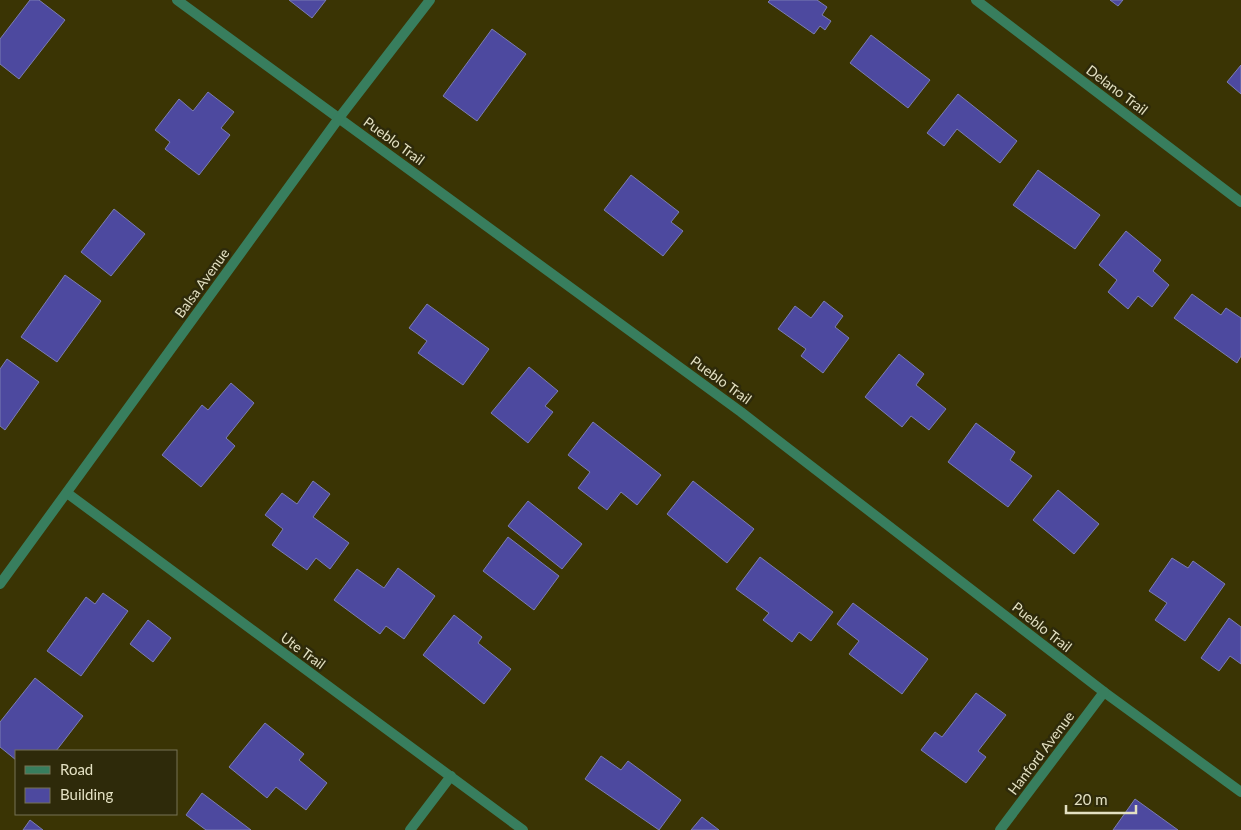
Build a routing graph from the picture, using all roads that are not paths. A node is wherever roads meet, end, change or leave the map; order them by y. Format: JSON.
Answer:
{"nodes":[{"id":1,"x":177,"y":0,"type":"edge"},
{"id":2,"x":430,"y":0,"type":"edge"},
{"id":3,"x":976,"y":0,"type":"edge"},
{"id":4,"x":339,"y":118,"type":"junction"},
{"id":5,"x":1241,"y":202,"type":"edge"},
{"id":6,"x":67,"y":493,"type":"junction"},
{"id":7,"x":0,"y":584,"type":"edge"},
{"id":8,"x":1104,"y":692,"type":"junction"},
{"id":9,"x":451,"y":776,"type":"junction"},
{"id":10,"x":1241,"y":792,"type":"edge"},
{"id":11,"x":410,"y":830,"type":"edge"},
{"id":12,"x":524,"y":830,"type":"edge"},
{"id":13,"x":1000,"y":830,"type":"edge"}],
"edges":[{"from":1,"to":4,"type":"street","name":"Pueblo Trail"},
{"from":2,"to":4,"type":"street","name":"Balsa Avenue"},
{"from":3,"to":5,"type":"street","name":"Delano Trail"},
{"from":4,"to":6,"type":"street","name":"Balsa Avenue"},
{"from":4,"to":8,"type":"street","name":"Pueblo Trail"},
{"from":6,"to":7,"type":"street","name":"Balsa Avenue"},
{"from":6,"to":9,"type":"street","name":"Ute Trail"},
{"from":8,"to":10,"type":"street","name":"Pueblo Trail"},
{"from":8,"to":13,"type":"street","name":"Hanford Avenue"},
{"from":9,"to":11,"type":"street"},
{"from":9,"to":12,"type":"street","name":"Ute Trail"}]}
